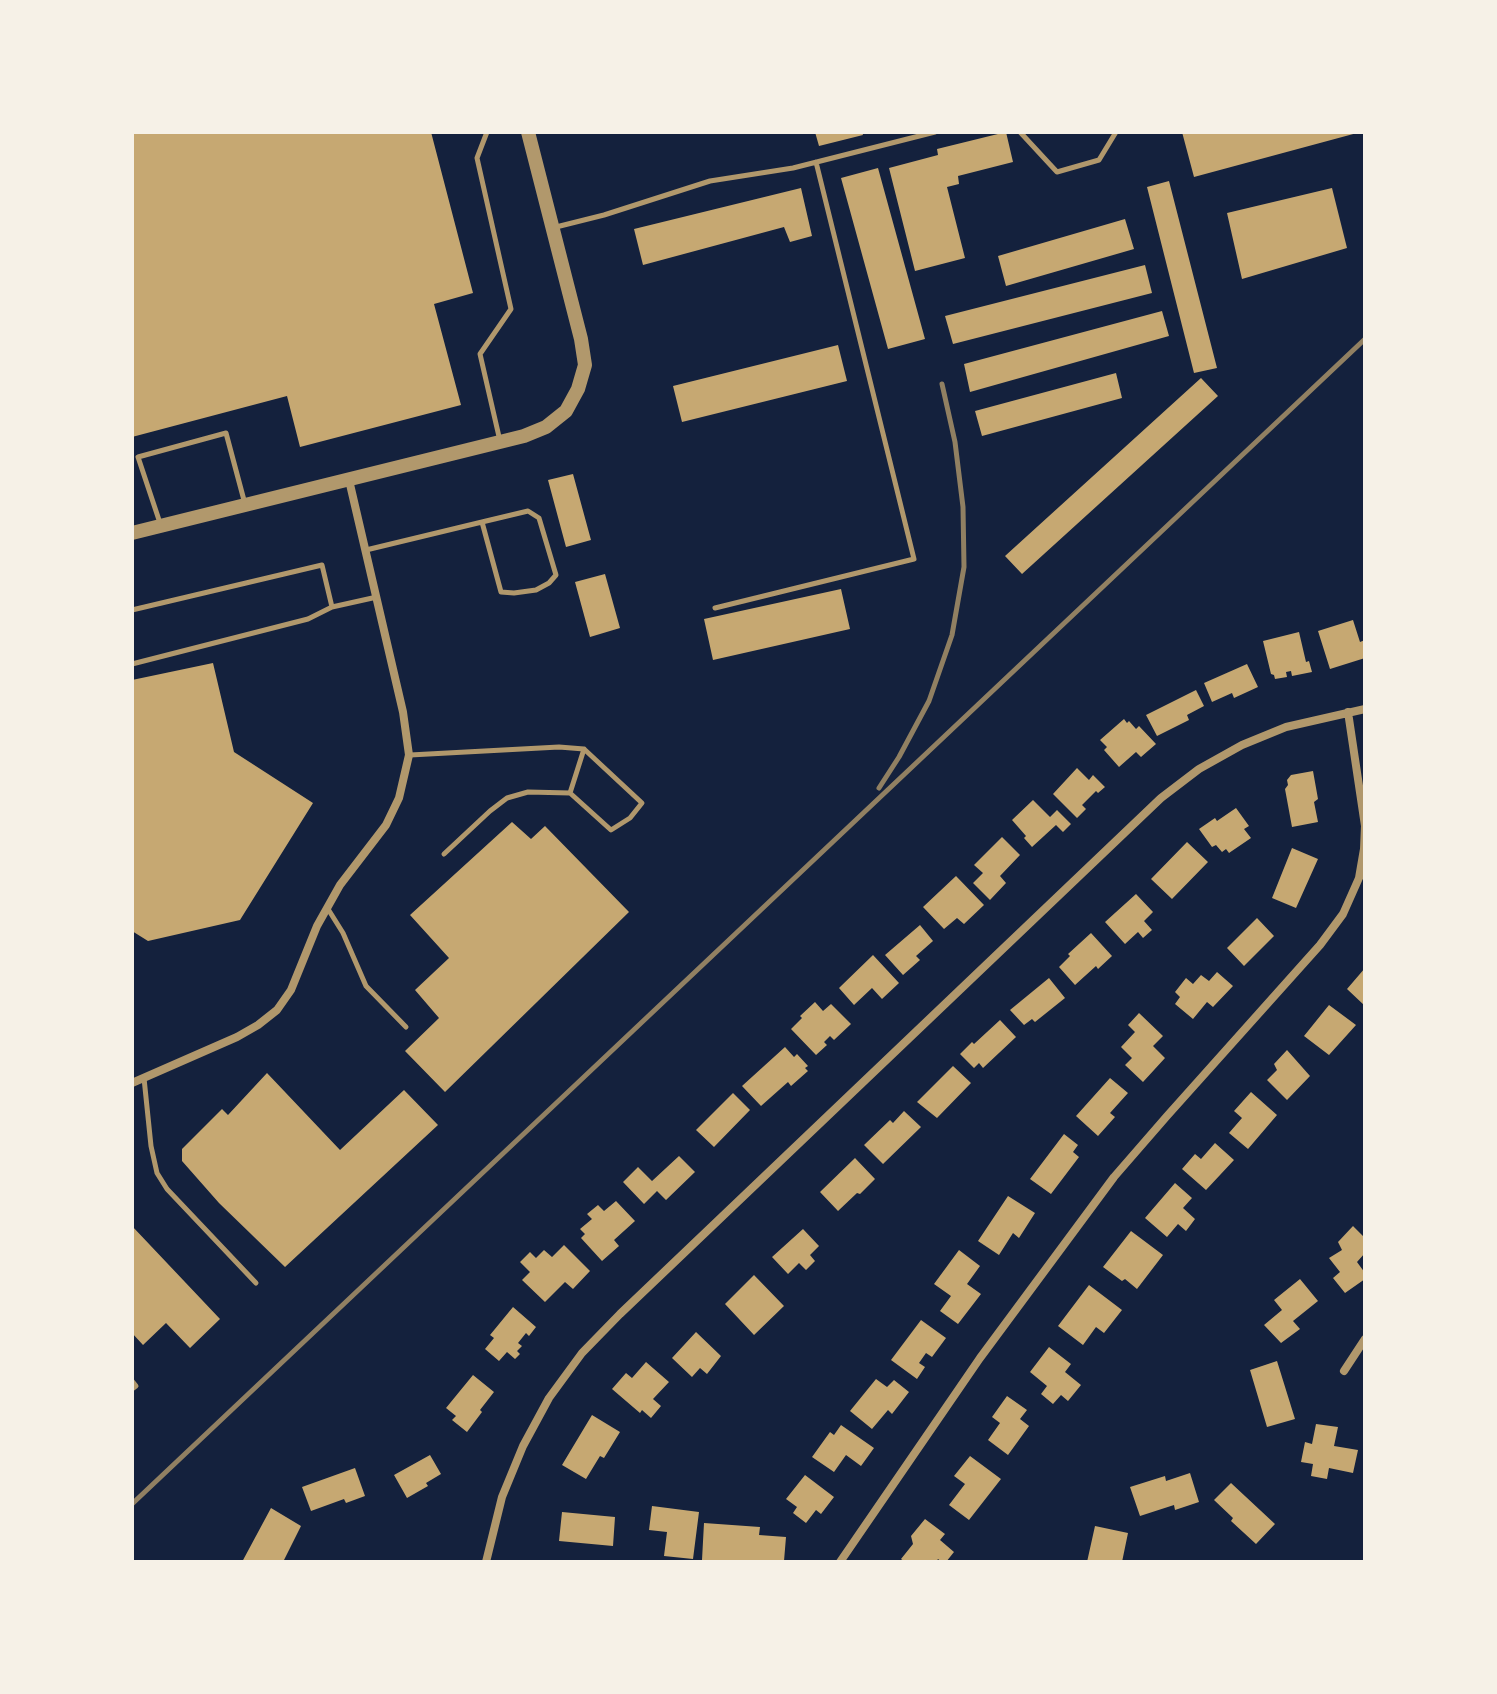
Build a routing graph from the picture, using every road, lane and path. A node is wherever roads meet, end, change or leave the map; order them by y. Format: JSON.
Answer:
{"nodes":[{"id":1,"x":487,"y":132,"type":"edge"},
{"id":2,"x":528,"y":132,"type":"edge"},
{"id":3,"x":935,"y":132,"type":"edge"},
{"id":4,"x":1020,"y":132,"type":"edge"},
{"id":5,"x":1116,"y":132,"type":"edge"},
{"id":6,"x":816,"y":162,"type":"junction"},
{"id":7,"x":552,"y":228,"type":"junction"},
{"id":8,"x":500,"y":442,"type":"junction"},
{"id":9,"x":349,"y":480,"type":"junction"},
{"id":10,"x":245,"y":505,"type":"junction"},
{"id":11,"x":482,"y":522,"type":"junction"},
{"id":12,"x":161,"y":526,"type":"junction"},
{"id":13,"x":132,"y":533,"type":"edge"},
{"id":14,"x":366,"y":550,"type":"junction"},
{"id":15,"x":377,"y":597,"type":"junction"},
{"id":16,"x":332,"y":607,"type":"junction"},
{"id":17,"x":715,"y":608,"type":"dead end"},
{"id":18,"x":132,"y":610,"type":"edge"},
{"id":19,"x":132,"y":664,"type":"edge"},
{"id":20,"x":1365,"y":709,"type":"edge"},
{"id":21,"x":1348,"y":712,"type":"junction"},
{"id":22,"x":584,"y":749,"type":"junction"},
{"id":23,"x":409,"y":755,"type":"junction"},
{"id":24,"x":570,"y":793,"type":"junction"},
{"id":25,"x":444,"y":854,"type":"dead end"},
{"id":26,"x":327,"y":908,"type":"junction"},
{"id":27,"x":406,"y":1027,"type":"dead end"},
{"id":28,"x":144,"y":1077,"type":"junction"},
{"id":29,"x":132,"y":1083,"type":"edge"},
{"id":30,"x":256,"y":1283,"type":"dead end"},
{"id":31,"x":1365,"y":1339,"type":"edge"},
{"id":32,"x":1344,"y":1371,"type":"dead end"},
{"id":33,"x":132,"y":1381,"type":"edge"},
{"id":34,"x":132,"y":1389,"type":"edge"},
{"id":35,"x":486,"y":1562,"type":"edge"},
{"id":36,"x":840,"y":1562,"type":"edge"}],
"edges":[{"from":1,"to":8,"type":"lane"},
{"from":2,"to":7,"type":"street"},
{"from":3,"to":6,"type":"lane"},
{"from":4,"to":5,"type":"lane"},
{"from":6,"to":7,"type":"lane"},
{"from":6,"to":17,"type":"lane"},
{"from":7,"to":8,"type":"street"},
{"from":8,"to":9,"type":"street"},
{"from":9,"to":10,"type":"street"},
{"from":9,"to":14,"type":"street"},
{"from":10,"to":12,"type":"street"},
{"from":10,"to":12,"type":"lane"},
{"from":11,"to":11,"type":"lane"},
{"from":11,"to":14,"type":"lane"},
{"from":12,"to":13,"type":"street"},
{"from":14,"to":15,"type":"street"},
{"from":15,"to":16,"type":"lane"},
{"from":15,"to":23,"type":"street"},
{"from":16,"to":18,"type":"lane"},
{"from":16,"to":19,"type":"lane"},
{"from":20,"to":21,"type":"street"},
{"from":21,"to":35,"type":"street"},
{"from":21,"to":36,"type":"street"},
{"from":22,"to":23,"type":"lane"},
{"from":22,"to":24,"type":"lane"},
{"from":22,"to":24,"type":"lane"},
{"from":23,"to":26,"type":"street"},
{"from":24,"to":25,"type":"lane"},
{"from":26,"to":27,"type":"lane"},
{"from":26,"to":28,"type":"street"},
{"from":28,"to":29,"type":"street"},
{"from":28,"to":30,"type":"lane"},
{"from":31,"to":32,"type":"street"},
{"from":33,"to":34,"type":"lane"}]}
